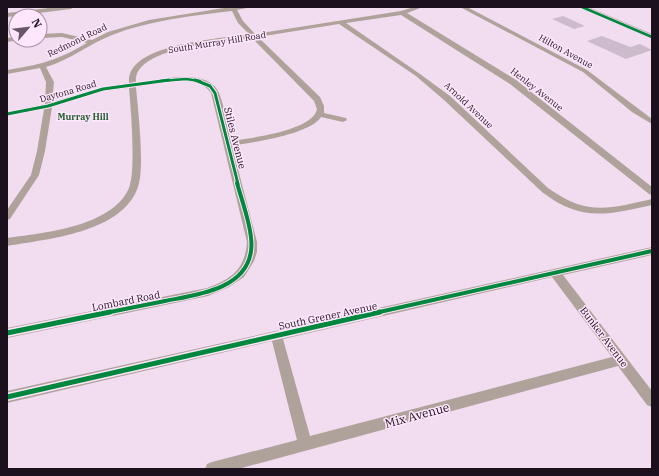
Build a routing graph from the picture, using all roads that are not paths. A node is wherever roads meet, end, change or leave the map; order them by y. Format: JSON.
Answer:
{"nodes":[{"id":1,"x":71,"y":7,"type":"edge"},
{"id":2,"x":249,"y":7,"type":"edge"},
{"id":3,"x":420,"y":7,"type":"edge"},
{"id":4,"x":463,"y":7,"type":"edge"},
{"id":5,"x":582,"y":7,"type":"edge"},
{"id":6,"x":593,"y":7,"type":"edge"},
{"id":7,"x":233,"y":8,"type":"edge"},
{"id":8,"x":402,"y":13,"type":"junction"},
{"id":9,"x":7,"y":15,"type":"edge"},
{"id":10,"x":342,"y":23,"type":"junction"},
{"id":11,"x":648,"y":33,"type":"edge"},
{"id":12,"x":48,"y":36,"type":"edge"},
{"id":13,"x":254,"y":36,"type":"junction"},
{"id":14,"x":92,"y":42,"type":"junction"},
{"id":15,"x":42,"y":66,"type":"junction"},
{"id":16,"x":7,"y":72,"type":"edge"},
{"id":17,"x":133,"y":84,"type":"junction"},
{"id":18,"x":48,"y":106,"type":"junction"},
{"id":19,"x":7,"y":114,"type":"edge"},
{"id":20,"x":320,"y":115,"type":"junction"},
{"id":21,"x":343,"y":120,"type":"dead end"},
{"id":22,"x":652,"y":122,"type":"edge"},
{"id":23,"x":229,"y":144,"type":"junction"},
{"id":24,"x":652,"y":192,"type":"edge"},
{"id":25,"x":652,"y":202,"type":"edge"},
{"id":26,"x":7,"y":217,"type":"edge"},
{"id":27,"x":7,"y":242,"type":"edge"},
{"id":28,"x":652,"y":251,"type":"edge"},
{"id":29,"x":243,"y":271,"type":"joint"},
{"id":30,"x":555,"y":273,"type":"junction"},
{"id":31,"x":7,"y":333,"type":"edge"},
{"id":32,"x":276,"y":335,"type":"junction"},
{"id":33,"x":621,"y":360,"type":"junction"},
{"id":34,"x":7,"y":397,"type":"edge"},
{"id":35,"x":652,"y":402,"type":"edge"},
{"id":36,"x":305,"y":444,"type":"junction"},
{"id":37,"x":212,"y":469,"type":"edge"}],
"edges":[{"from":1,"to":9,"type":"street"},
{"from":2,"to":7,"type":"street","name":"Redmond Road"},
{"from":3,"to":8,"type":"street","name":"South Murray Hill Road"},
{"from":4,"to":22,"type":"street","name":"Hilton Avenue"},
{"from":5,"to":11,"type":"main road"},
{"from":6,"to":11,"type":"main road"},
{"from":7,"to":13,"type":"street"},
{"from":7,"to":14,"type":"street","name":"Redmond Road"},
{"from":8,"to":10,"type":"street","name":"South Murray Hill Road"},
{"from":8,"to":24,"type":"street","name":"Henley Avenue"},
{"from":10,"to":13,"type":"street","name":"South Murray Hill Road"},
{"from":10,"to":25,"type":"street","name":"Arnold Avenue"},
{"from":12,"to":14,"type":"street"},
{"from":13,"to":17,"type":"street","name":"South Murray Hill Road"},
{"from":13,"to":20,"type":"street"},
{"from":14,"to":15,"type":"street","name":"Redmond Road"},
{"from":15,"to":16,"type":"street","name":"Redmond Road"},
{"from":15,"to":18,"type":"street"},
{"from":17,"to":18,"type":"street","name":"Daytona Road"},
{"from":17,"to":23,"type":"street","name":"Stiles Avenue"},
{"from":17,"to":27,"type":"street","name":"South Murray Hill Road"},
{"from":18,"to":19,"type":"street","name":"Daytona Road"},
{"from":18,"to":26,"type":"street"},
{"from":20,"to":21,"type":"street"},
{"from":20,"to":23,"type":"street"},
{"from":23,"to":29,"type":"street","name":"Stiles Avenue"},
{"from":28,"to":30,"type":"street","name":"South Grener Avenue"},
{"from":29,"to":31,"type":"street","name":"Lombard Road"},
{"from":30,"to":32,"type":"street","name":"South Grener Avenue"},
{"from":30,"to":33,"type":"street","name":"Bunker Avenue"},
{"from":32,"to":34,"type":"street","name":"South Grener Avenue"},
{"from":32,"to":36,"type":"street"},
{"from":33,"to":35,"type":"street","name":"Bunker Avenue"},
{"from":33,"to":36,"type":"street","name":"Mix Avenue"},
{"from":36,"to":37,"type":"street","name":"Mix Avenue"}]}
